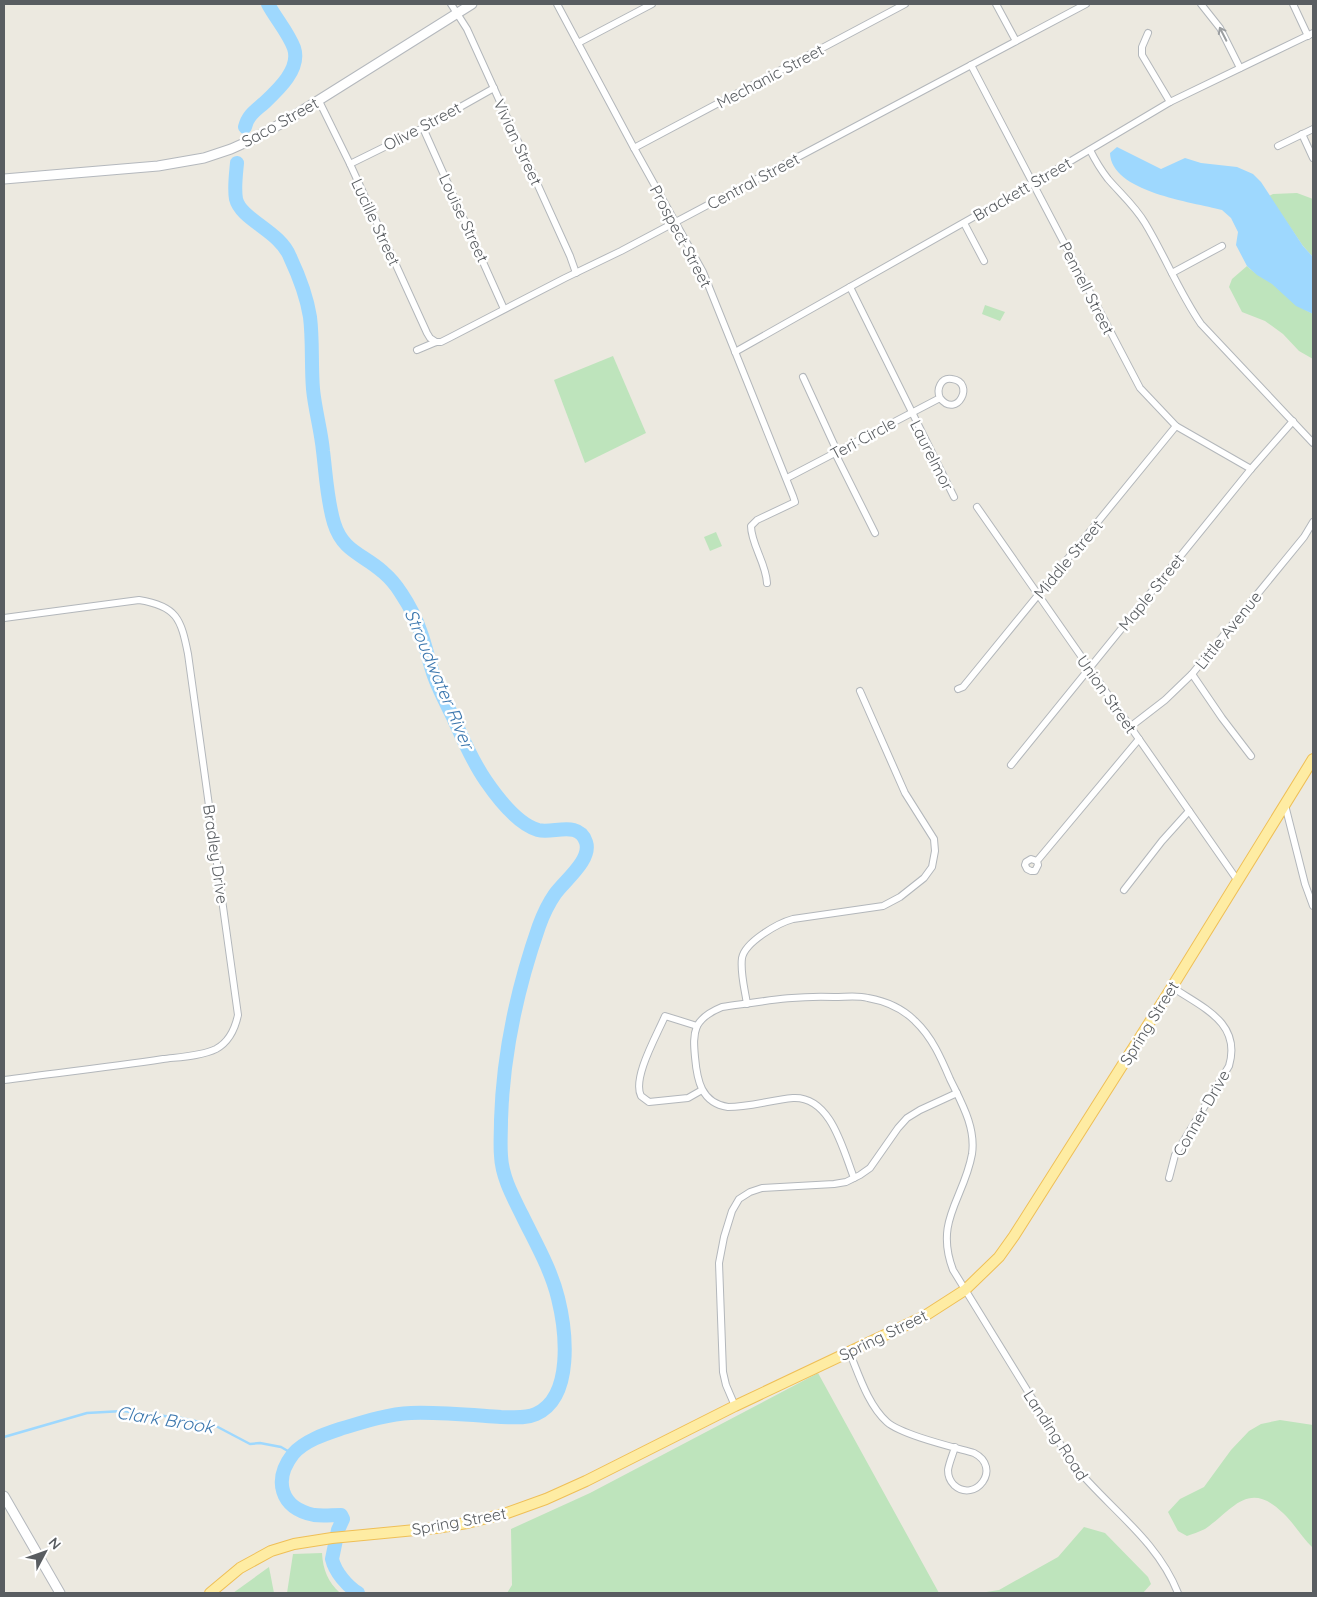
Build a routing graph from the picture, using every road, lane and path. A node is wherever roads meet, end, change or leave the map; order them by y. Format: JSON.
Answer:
{"nodes":[{"id":1,"x":452,"y":4,"type":"edge"},
{"id":2,"x":472,"y":4,"type":"edge"},
{"id":3,"x":557,"y":4,"type":"edge"},
{"id":4,"x":652,"y":4,"type":"edge"},
{"id":5,"x":903,"y":4,"type":"edge"},
{"id":6,"x":996,"y":4,"type":"edge"},
{"id":7,"x":1086,"y":4,"type":"edge"},
{"id":8,"x":1201,"y":4,"type":"edge"},
{"id":9,"x":1293,"y":4,"type":"edge"},
{"id":10,"x":458,"y":13,"type":"junction"},
{"id":11,"x":1148,"y":33,"type":"dead end"},
{"id":12,"x":1311,"y":34,"type":"edge"},
{"id":13,"x":1016,"y":41,"type":"junction"},
{"id":14,"x":578,"y":43,"type":"junction"},
{"id":15,"x":971,"y":65,"type":"junction"},
{"id":16,"x":1240,"y":68,"type":"junction"},
{"id":17,"x":494,"y":88,"type":"junction"},
{"id":18,"x":319,"y":101,"type":"junction"},
{"id":19,"x":1170,"y":102,"type":"junction"},
{"id":20,"x":423,"y":128,"type":"junction"},
{"id":21,"x":1313,"y":129,"type":"edge"},
{"id":22,"x":1302,"y":134,"type":"junction"},
{"id":23,"x":1278,"y":146,"type":"dead end"},
{"id":24,"x":634,"y":148,"type":"junction"},
{"id":25,"x":1090,"y":150,"type":"junction"},
{"id":26,"x":1313,"y":158,"type":"edge"},
{"id":27,"x":350,"y":164,"type":"junction"},
{"id":28,"x":4,"y":178,"type":"edge"},
{"id":29,"x":1032,"y":184,"type":"junction"},
{"id":30,"x":675,"y":222,"type":"junction"},
{"id":31,"x":964,"y":223,"type":"junction"},
{"id":32,"x":1222,"y":246,"type":"dead end"},
{"id":33,"x":984,"y":261,"type":"dead end"},
{"id":34,"x":576,"y":272,"type":"junction"},
{"id":35,"x":1172,"y":273,"type":"junction"},
{"id":36,"x":850,"y":287,"type":"junction"},
{"id":37,"x":504,"y":309,"type":"junction"},
{"id":38,"x":436,"y":342,"type":"junction"},
{"id":39,"x":417,"y":350,"type":"dead end"},
{"id":40,"x":735,"y":352,"type":"junction"},
{"id":41,"x":803,"y":377,"type":"dead end"},
{"id":42,"x":940,"y":398,"type":"junction"},
{"id":43,"x":911,"y":413,"type":"junction"},
{"id":44,"x":1293,"y":421,"type":"junction"},
{"id":45,"x":1176,"y":426,"type":"junction"},
{"id":46,"x":1313,"y":443,"type":"edge"},
{"id":47,"x":836,"y":452,"type":"junction"},
{"id":48,"x":1250,"y":469,"type":"junction"},
{"id":49,"x":787,"y":478,"type":"junction"},
{"id":50,"x":954,"y":497,"type":"dead end"},
{"id":51,"x":977,"y":507,"type":"dead end"},
{"id":52,"x":1313,"y":522,"type":"edge"},
{"id":53,"x":875,"y":533,"type":"dead end"},
{"id":54,"x":767,"y":583,"type":"dead end"},
{"id":55,"x":1038,"y":595,"type":"junction"},
{"id":56,"x":4,"y":618,"type":"edge"},
{"id":57,"x":1090,"y":668,"type":"junction"},
{"id":58,"x":1192,"y":674,"type":"junction"},
{"id":59,"x":958,"y":689,"type":"dead end"},
{"id":60,"x":860,"y":692,"type":"dead end"},
{"id":61,"x":1130,"y":727,"type":"junction"},
{"id":62,"x":1139,"y":739,"type":"junction"},
{"id":63,"x":1251,"y":756,"type":"dead end"},
{"id":64,"x":1313,"y":759,"type":"edge"},
{"id":65,"x":1011,"y":765,"type":"dead end"},
{"id":66,"x":1285,"y":805,"type":"junction"},
{"id":67,"x":1189,"y":811,"type":"junction"},
{"id":68,"x":1036,"y":861,"type":"dead end"},
{"id":69,"x":1313,"y":880,"type":"edge"},
{"id":70,"x":1238,"y":881,"type":"junction"},
{"id":71,"x":1305,"y":884,"type":"junction"},
{"id":72,"x":1124,"y":890,"type":"dead end"},
{"id":73,"x":1313,"y":906,"type":"edge"},
{"id":74,"x":1172,"y":987,"type":"junction"},
{"id":75,"x":747,"y":1004,"type":"junction"},
{"id":76,"x":697,"y":1026,"type":"junction"},
{"id":77,"x":4,"y":1080,"type":"edge"},
{"id":78,"x":702,"y":1090,"type":"junction"},
{"id":79,"x":957,"y":1093,"type":"junction"},
{"id":80,"x":854,"y":1178,"type":"junction"},
{"id":81,"x":1169,"y":1178,"type":"dead end"},
{"id":82,"x":965,"y":1290,"type":"junction"},
{"id":83,"x":849,"y":1351,"type":"junction"},
{"id":84,"x":735,"y":1406,"type":"junction"},
{"id":85,"x":955,"y":1447,"type":"junction"},
{"id":86,"x":4,"y":1496,"type":"edge"},
{"id":87,"x":60,"y":1593,"type":"edge"},
{"id":88,"x":210,"y":1593,"type":"edge"},
{"id":89,"x":1178,"y":1593,"type":"edge"}],
"edges":[{"from":1,"to":10,"type":"street","name":"Vivian Street"},
{"from":2,"to":10,"type":"main road","name":"Saco Street"},
{"from":3,"to":14,"type":"street","name":"Prospect Street"},
{"from":4,"to":14,"type":"street"},
{"from":5,"to":24,"type":"street","name":"Mechanic Street"},
{"from":6,"to":13,"type":"street"},
{"from":7,"to":13,"type":"street","name":"Central Street"},
{"from":16,"to":8,"type":"street","one_way":true},
{"from":9,"to":12,"type":"street"},
{"from":10,"to":17,"type":"street","name":"Vivian Street"},
{"from":10,"to":18,"type":"main road","name":"Saco Street"},
{"from":11,"to":19,"type":"street"},
{"from":12,"to":16,"type":"street","name":"Brackett Street"},
{"from":13,"to":15,"type":"street","name":"Central Street"},
{"from":14,"to":24,"type":"street","name":"Prospect Street"},
{"from":15,"to":29,"type":"street","name":"Pennell Street"},
{"from":15,"to":30,"type":"street","name":"Central Street"},
{"from":16,"to":19,"type":"street","name":"Brackett Street"},
{"from":17,"to":20,"type":"street","name":"Olive Street"},
{"from":17,"to":34,"type":"street","name":"Vivian Street"},
{"from":18,"to":27,"type":"street","name":"Lucille Street"},
{"from":18,"to":28,"type":"main road","name":"Saco Street"},
{"from":19,"to":25,"type":"street","name":"Brackett Street"},
{"from":20,"to":27,"type":"street","name":"Olive Street"},
{"from":20,"to":37,"type":"street","name":"Louise Street"},
{"from":21,"to":22,"type":"street"},
{"from":22,"to":23,"type":"street"},
{"from":22,"to":26,"type":"street"},
{"from":24,"to":30,"type":"street","name":"Prospect Street"},
{"from":25,"to":29,"type":"street","name":"Brackett Street"},
{"from":25,"to":35,"type":"street"},
{"from":27,"to":38,"type":"street","name":"Lucille Street"},
{"from":29,"to":31,"type":"street","name":"Brackett Street"},
{"from":29,"to":45,"type":"street","name":"Pennell Street"},
{"from":30,"to":34,"type":"street","name":"Central Street"},
{"from":30,"to":40,"type":"street","name":"Prospect Street"},
{"from":31,"to":33,"type":"street"},
{"from":31,"to":36,"type":"street","name":"Brackett Street"},
{"from":32,"to":35,"type":"street"},
{"from":34,"to":37,"type":"street","name":"Central Street"},
{"from":35,"to":44,"type":"street"},
{"from":36,"to":40,"type":"street","name":"Brackett Street"},
{"from":36,"to":43,"type":"street","name":"Laurelmor"},
{"from":37,"to":38,"type":"street","name":"Central Street"},
{"from":38,"to":39,"type":"street","name":"Central Street"},
{"from":40,"to":49,"type":"street","name":"Prospect Street"},
{"from":41,"to":47,"type":"street"},
{"from":42,"to":42,"type":"street","name":"Teri Circle"},
{"from":42,"to":43,"type":"street","name":"Teri Circle"},
{"from":43,"to":47,"type":"street","name":"Teri Circle"},
{"from":43,"to":50,"type":"street","name":"Laurelmor"},
{"from":44,"to":46,"type":"street"},
{"from":44,"to":48,"type":"street","name":"Maple Street"},
{"from":45,"to":48,"type":"street","name":"Pennell Street"},
{"from":45,"to":55,"type":"street","name":"Middle Street"},
{"from":47,"to":49,"type":"street","name":"Teri Circle"},
{"from":47,"to":53,"type":"street"},
{"from":48,"to":57,"type":"street","name":"Maple Street"},
{"from":49,"to":54,"type":"street","name":"Prospect Street"},
{"from":51,"to":55,"type":"street","name":"Union Street"},
{"from":52,"to":58,"type":"street","name":"Little Avenue"},
{"from":55,"to":57,"type":"street","name":"Union Street"},
{"from":55,"to":59,"type":"street","name":"Middle Street"},
{"from":56,"to":77,"type":"street","name":"Bradley Drive"},
{"from":57,"to":61,"type":"street","name":"Union Street"},
{"from":57,"to":65,"type":"street","name":"Maple Street"},
{"from":58,"to":61,"type":"street","name":"Little Avenue"},
{"from":58,"to":63,"type":"street"},
{"from":60,"to":75,"type":"street"},
{"from":61,"to":62,"type":"street","name":"Union Street"},
{"from":62,"to":67,"type":"street","name":"Union Street"},
{"from":62,"to":68,"type":"street"},
{"from":64,"to":66,"type":"main road","name":"Spring Street"},
{"from":66,"to":70,"type":"main road","name":"Spring Street"},
{"from":66,"to":71,"type":"street"},
{"from":67,"to":70,"type":"street","name":"Union Street"},
{"from":67,"to":72,"type":"street"},
{"from":69,"to":71,"type":"street"},
{"from":70,"to":74,"type":"main road","name":"Spring Street"},
{"from":71,"to":73,"type":"street"},
{"from":74,"to":81,"type":"street","name":"Conner Drive"},
{"from":74,"to":82,"type":"main road","name":"Spring Street"},
{"from":75,"to":76,"type":"street","name":"Landing Road"},
{"from":75,"to":79,"type":"street","name":"Landing Road"},
{"from":76,"to":78,"type":"street"},
{"from":76,"to":78,"type":"street"},
{"from":78,"to":80,"type":"street"},
{"from":79,"to":80,"type":"street"},
{"from":79,"to":82,"type":"street","name":"Landing Road"},
{"from":80,"to":84,"type":"street"},
{"from":82,"to":83,"type":"main road","name":"Spring Street"},
{"from":82,"to":89,"type":"street","name":"Landing Road"},
{"from":83,"to":84,"type":"main road","name":"Spring Street"},
{"from":83,"to":85,"type":"street"},
{"from":84,"to":88,"type":"main road","name":"Spring Street"},
{"from":85,"to":85,"type":"street"},
{"from":86,"to":87,"type":"main road"}]}
